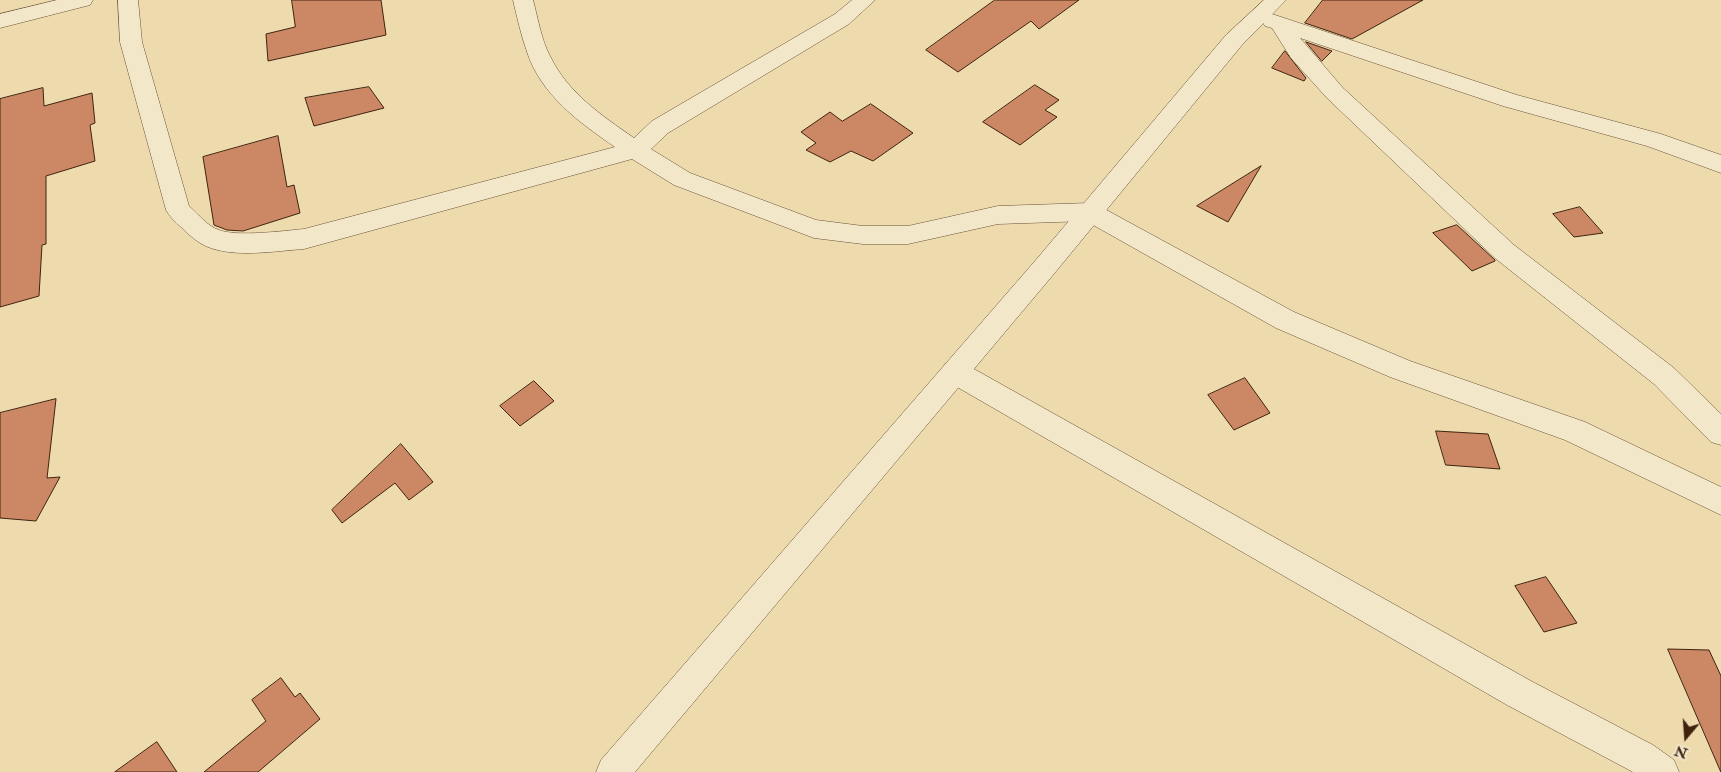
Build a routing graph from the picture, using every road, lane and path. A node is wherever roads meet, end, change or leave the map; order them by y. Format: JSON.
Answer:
{"nodes":[{"id":1,"x":83,"y":0,"type":"edge"},
{"id":2,"x":128,"y":0,"type":"edge"},
{"id":3,"x":523,"y":0,"type":"edge"},
{"id":4,"x":865,"y":0,"type":"edge"},
{"id":5,"x":1272,"y":13,"type":"edge"},
{"id":6,"x":0,"y":21,"type":"edge"},
{"id":7,"x":636,"y":150,"type":"junction"},
{"id":8,"x":1721,"y":164,"type":"edge"},
{"id":9,"x":1090,"y":212,"type":"junction"},
{"id":10,"x":955,"y":372,"type":"junction"},
{"id":11,"x":1721,"y":433,"type":"edge"},
{"id":12,"x":1721,"y":502,"type":"edge"},
{"id":13,"x":613,"y":772,"type":"edge"},
{"id":14,"x":1662,"y":772,"type":"edge"}],
"edges":[{"from":1,"to":6,"type":"street"},
{"from":2,"to":7,"type":"street"},
{"from":3,"to":7,"type":"street"},
{"from":4,"to":7,"type":"street"},
{"from":5,"to":8,"type":"street"},
{"from":5,"to":9,"type":"street"},
{"from":5,"to":11,"type":"street"},
{"from":7,"to":9,"type":"street"},
{"from":9,"to":10,"type":"street"},
{"from":9,"to":12,"type":"street"},
{"from":10,"to":13,"type":"street"},
{"from":10,"to":14,"type":"street"}]}
